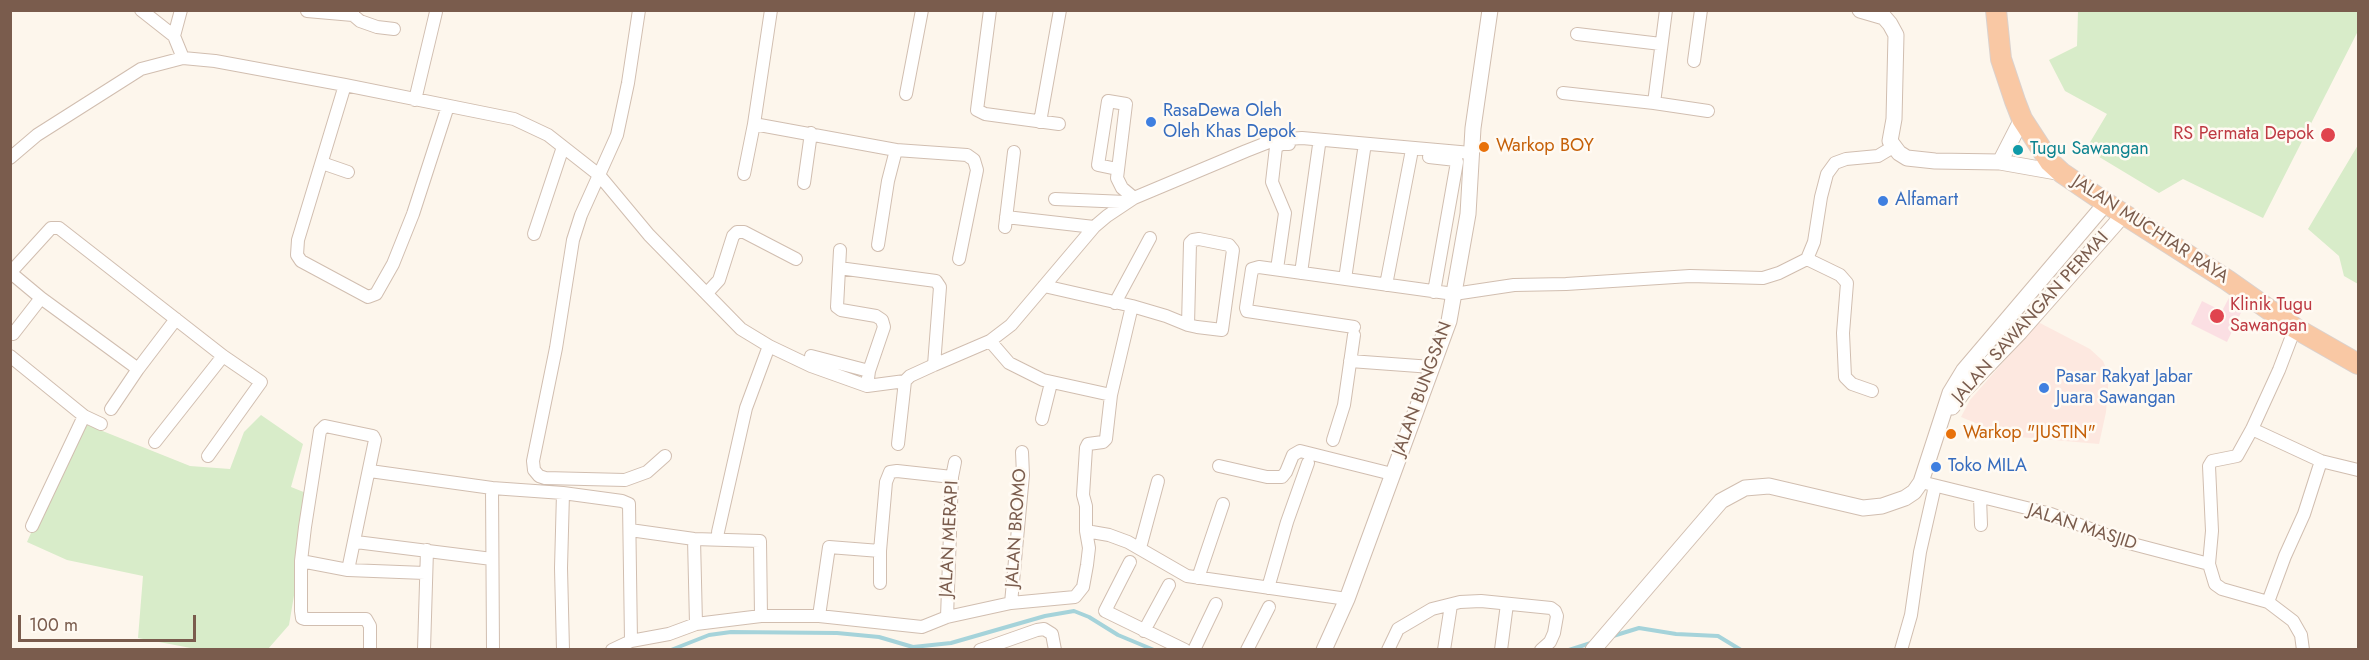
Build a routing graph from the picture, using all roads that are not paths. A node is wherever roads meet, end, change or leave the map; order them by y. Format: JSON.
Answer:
{"nodes":[{"id":1,"x":141,"y":10,"type":"edge"},
{"id":2,"x":181,"y":10,"type":"edge"},
{"id":3,"x":639,"y":10,"type":"edge"},
{"id":4,"x":771,"y":10,"type":"edge"},
{"id":5,"x":922,"y":10,"type":"edge"},
{"id":6,"x":990,"y":10,"type":"edge"},
{"id":7,"x":1060,"y":10,"type":"edge"},
{"id":8,"x":1490,"y":10,"type":"edge"},
{"id":9,"x":1666,"y":10,"type":"edge"},
{"id":10,"x":1701,"y":10,"type":"edge"},
{"id":11,"x":1860,"y":10,"type":"edge"},
{"id":12,"x":1996,"y":10,"type":"edge"},
{"id":13,"x":307,"y":11,"type":"edge"},
{"id":14,"x":436,"y":12,"type":"dead end"},
{"id":15,"x":353,"y":13,"type":"edge"},
{"id":16,"x":394,"y":30,"type":"dead end"},
{"id":17,"x":1577,"y":34,"type":"dead end"},
{"id":18,"x":174,"y":36,"type":"junction"},
{"id":19,"x":1661,"y":44,"type":"junction"},
{"id":20,"x":183,"y":58,"type":"junction"},
{"id":21,"x":1694,"y":61,"type":"dead end"},
{"id":22,"x":345,"y":85,"type":"junction"},
{"id":23,"x":1563,"y":93,"type":"dead end"},
{"id":24,"x":906,"y":94,"type":"dead end"},
{"id":25,"x":415,"y":100,"type":"junction"},
{"id":26,"x":1654,"y":103,"type":"junction"},
{"id":27,"x":448,"y":106,"type":"junction"},
{"id":28,"x":1708,"y":111,"type":"dead end"},
{"id":29,"x":2022,"y":119,"type":"junction"},
{"id":30,"x":1040,"y":122,"type":"junction"},
{"id":31,"x":754,"y":124,"type":"junction"},
{"id":32,"x":1059,"y":124,"type":"dead end"},
{"id":33,"x":811,"y":133,"type":"junction"},
{"id":34,"x":1319,"y":145,"type":"junction"},
{"id":35,"x":563,"y":147,"type":"junction"},
{"id":36,"x":1893,"y":147,"type":"junction"},
{"id":37,"x":896,"y":150,"type":"junction"},
{"id":38,"x":1364,"y":150,"type":"junction"},
{"id":39,"x":1014,"y":152,"type":"dead end"},
{"id":40,"x":1471,"y":153,"type":"junction"},
{"id":41,"x":1411,"y":155,"type":"junction"},
{"id":42,"x":10,"y":158,"type":"edge"},
{"id":43,"x":2000,"y":162,"type":"junction"},
{"id":44,"x":322,"y":163,"type":"junction"},
{"id":45,"x":1117,"y":168,"type":"junction"},
{"id":46,"x":348,"y":172,"type":"dead end"},
{"id":47,"x":2062,"y":172,"type":"junction"},
{"id":48,"x":744,"y":174,"type":"dead end"},
{"id":49,"x":599,"y":175,"type":"junction"},
{"id":50,"x":804,"y":183,"type":"dead end"},
{"id":51,"x":1055,"y":199,"type":"dead end"},
{"id":52,"x":1130,"y":200,"type":"junction"},
{"id":53,"x":2106,"y":203,"type":"junction"},
{"id":54,"x":2125,"y":213,"type":"junction"},
{"id":55,"x":1094,"y":228,"type":"junction"},
{"id":56,"x":534,"y":234,"type":"dead end"},
{"id":57,"x":1150,"y":238,"type":"dead end"},
{"id":58,"x":878,"y":245,"type":"dead end"},
{"id":59,"x":840,"y":250,"type":"dead end"},
{"id":60,"x":796,"y":259,"type":"dead end"},
{"id":61,"x":959,"y":259,"type":"dead end"},
{"id":62,"x":1806,"y":259,"type":"junction"},
{"id":63,"x":839,"y":268,"type":"junction"},
{"id":64,"x":1277,"y":269,"type":"junction"},
{"id":65,"x":11,"y":273,"type":"edge"},
{"id":66,"x":1301,"y":273,"type":"junction"},
{"id":67,"x":1345,"y":279,"type":"junction"},
{"id":68,"x":2039,"y":282,"type":"junction"},
{"id":69,"x":1386,"y":285,"type":"junction"},
{"id":70,"x":1044,"y":286,"type":"junction"},
{"id":71,"x":1434,"y":292,"type":"junction"},
{"id":72,"x":707,"y":293,"type":"junction"},
{"id":73,"x":1454,"y":294,"type":"junction"},
{"id":74,"x":2053,"y":295,"type":"junction"},
{"id":75,"x":41,"y":298,"type":"junction"},
{"id":76,"x":1115,"y":303,"type":"junction"},
{"id":77,"x":1132,"y":306,"type":"junction"},
{"id":78,"x":176,"y":319,"type":"junction"},
{"id":79,"x":1188,"y":325,"type":"junction"},
{"id":80,"x":2295,"y":328,"type":"junction"},
{"id":81,"x":13,"y":334,"type":"dead end"},
{"id":82,"x":990,"y":341,"type":"junction"},
{"id":83,"x":769,"y":346,"type":"junction"},
{"id":84,"x":10,"y":356,"type":"edge"},
{"id":85,"x":223,"y":356,"type":"junction"},
{"id":86,"x":812,"y":356,"type":"dead end"},
{"id":87,"x":1350,"y":361,"type":"junction"},
{"id":88,"x":934,"y":364,"type":"junction"},
{"id":89,"x":2358,"y":364,"type":"edge"},
{"id":90,"x":1431,"y":367,"type":"junction"},
{"id":91,"x":138,"y":369,"type":"junction"},
{"id":92,"x":869,"y":371,"type":"junction"},
{"id":93,"x":905,"y":381,"type":"junction"},
{"id":94,"x":1051,"y":383,"type":"junction"},
{"id":95,"x":1961,"y":385,"type":"junction"},
{"id":96,"x":867,"y":386,"type":"junction"},
{"id":97,"x":1872,"y":391,"type":"dead end"},
{"id":98,"x":1112,"y":395,"type":"junction"},
{"id":99,"x":111,"y":409,"type":"dead end"},
{"id":100,"x":84,"y":416,"type":"junction"},
{"id":101,"x":1042,"y":419,"type":"dead end"},
{"id":102,"x":101,"y":424,"type":"dead end"},
{"id":103,"x":2252,"y":429,"type":"junction"},
{"id":104,"x":1333,"y":440,"type":"dead end"},
{"id":105,"x":155,"y":442,"type":"dead end"},
{"id":106,"x":898,"y":444,"type":"dead end"},
{"id":107,"x":1022,"y":452,"type":"dead end"},
{"id":108,"x":208,"y":456,"type":"dead end"},
{"id":109,"x":665,"y":456,"type":"dead end"},
{"id":110,"x":2321,"y":461,"type":"junction"},
{"id":111,"x":955,"y":462,"type":"dead end"},
{"id":112,"x":1308,"y":463,"type":"dead end"},
{"id":113,"x":1219,"y":466,"type":"dead end"},
{"id":114,"x":2358,"y":470,"type":"edge"},
{"id":115,"x":370,"y":471,"type":"junction"},
{"id":116,"x":1392,"y":474,"type":"junction"},
{"id":117,"x":952,"y":477,"type":"junction"},
{"id":118,"x":1158,"y":481,"type":"dead end"},
{"id":119,"x":1928,"y":484,"type":"junction"},
{"id":120,"x":492,"y":488,"type":"junction"},
{"id":121,"x":563,"y":493,"type":"junction"},
{"id":122,"x":1980,"y":497,"type":"junction"},
{"id":123,"x":1222,"y":504,"type":"dead end"},
{"id":124,"x":1981,"y":525,"type":"dead end"},
{"id":125,"x":32,"y":526,"type":"dead end"},
{"id":126,"x":630,"y":530,"type":"junction"},
{"id":127,"x":1086,"y":531,"type":"junction"},
{"id":128,"x":718,"y":532,"type":"dead end"},
{"id":129,"x":694,"y":539,"type":"junction"},
{"id":130,"x":356,"y":542,"type":"junction"},
{"id":131,"x":1140,"y":548,"type":"junction"},
{"id":132,"x":427,"y":550,"type":"junction"},
{"id":133,"x":880,"y":551,"type":"junction"},
{"id":134,"x":492,"y":559,"type":"junction"},
{"id":135,"x":301,"y":561,"type":"junction"},
{"id":136,"x":1130,"y":562,"type":"dead end"},
{"id":137,"x":2209,"y":564,"type":"junction"},
{"id":138,"x":348,"y":570,"type":"junction"},
{"id":139,"x":425,"y":573,"type":"junction"},
{"id":140,"x":1198,"y":578,"type":"junction"},
{"id":141,"x":880,"y":583,"type":"dead end"},
{"id":142,"x":1169,"y":585,"type":"dead end"},
{"id":143,"x":1268,"y":588,"type":"junction"},
{"id":144,"x":1347,"y":599,"type":"junction"},
{"id":145,"x":2268,"y":602,"type":"junction"},
{"id":146,"x":1011,"y":603,"type":"junction"},
{"id":147,"x":1216,"y":604,"type":"dead end"},
{"id":148,"x":1507,"y":604,"type":"junction"},
{"id":149,"x":1451,"y":605,"type":"junction"},
{"id":150,"x":1269,"y":607,"type":"dead end"},
{"id":151,"x":819,"y":615,"type":"junction"},
{"id":152,"x":761,"y":616,"type":"junction"},
{"id":153,"x":947,"y":617,"type":"junction"},
{"id":154,"x":696,"y":624,"type":"junction"},
{"id":155,"x":1144,"y":631,"type":"junction"},
{"id":156,"x":631,"y":641,"type":"junction"},
{"id":157,"x":1595,"y":647,"type":"edge"},
{"id":158,"x":988,"y":649,"type":"edge"},
{"id":159,"x":370,"y":650,"type":"edge"},
{"id":160,"x":424,"y":650,"type":"edge"},
{"id":161,"x":493,"y":650,"type":"edge"},
{"id":162,"x":563,"y":650,"type":"edge"},
{"id":163,"x":612,"y":650,"type":"edge"},
{"id":164,"x":1055,"y":650,"type":"edge"},
{"id":165,"x":1185,"y":650,"type":"edge"},
{"id":166,"x":1194,"y":650,"type":"edge"},
{"id":167,"x":1248,"y":650,"type":"edge"},
{"id":168,"x":1324,"y":650,"type":"edge"},
{"id":169,"x":1388,"y":650,"type":"edge"},
{"id":170,"x":1444,"y":650,"type":"edge"},
{"id":171,"x":1501,"y":650,"type":"edge"},
{"id":172,"x":1541,"y":650,"type":"edge"},
{"id":173,"x":1901,"y":650,"type":"edge"},
{"id":174,"x":2303,"y":650,"type":"edge"}],
"edges":[{"from":1,"to":18,"type":"street"},
{"from":2,"to":18,"type":"street"},
{"from":3,"to":49,"type":"street"},
{"from":4,"to":31,"type":"street"},
{"from":5,"to":24,"type":"street"},
{"from":6,"to":30,"type":"street"},
{"from":7,"to":30,"type":"street"},
{"from":8,"to":40,"type":"street","name":"JALAN BUNGSAN"},
{"from":9,"to":19,"type":"street"},
{"from":10,"to":21,"type":"street"},
{"from":11,"to":36,"type":"street"},
{"from":12,"to":29,"type":"highway","name":"JALAN MUCHTAR RAYA"},
{"from":13,"to":15,"type":"street"},
{"from":14,"to":25,"type":"street"},
{"from":15,"to":16,"type":"street"},
{"from":17,"to":19,"type":"street"},
{"from":18,"to":20,"type":"street"},
{"from":19,"to":26,"type":"street"},
{"from":20,"to":22,"type":"street"},
{"from":20,"to":42,"type":"street"},
{"from":22,"to":25,"type":"street"},
{"from":22,"to":44,"type":"street"},
{"from":23,"to":26,"type":"street"},
{"from":25,"to":27,"type":"street"},
{"from":26,"to":28,"type":"street"},
{"from":27,"to":35,"type":"street"},
{"from":27,"to":44,"type":"street"},
{"from":29,"to":43,"type":"street"},
{"from":29,"to":47,"type":"highway","name":"JALAN MUCHTAR RAYA"},
{"from":30,"to":32,"type":"street"},
{"from":31,"to":33,"type":"street"},
{"from":31,"to":48,"type":"street"},
{"from":33,"to":37,"type":"street"},
{"from":33,"to":50,"type":"street"},
{"from":34,"to":38,"type":"street"},
{"from":34,"to":64,"type":"street"},
{"from":34,"to":66,"type":"street"},
{"from":35,"to":49,"type":"street"},
{"from":35,"to":56,"type":"street"},
{"from":36,"to":43,"type":"street"},
{"from":36,"to":62,"type":"street"},
{"from":37,"to":58,"type":"street"},
{"from":37,"to":61,"type":"street"},
{"from":38,"to":41,"type":"street"},
{"from":38,"to":67,"type":"street"},
{"from":39,"to":55,"type":"street"},
{"from":40,"to":52,"type":"street"},
{"from":40,"to":73,"type":"street","name":"JALAN BUNGSAN"},
{"from":41,"to":69,"type":"street"},
{"from":41,"to":71,"type":"street"},
{"from":43,"to":47,"type":"street"},
{"from":44,"to":46,"type":"street"},
{"from":45,"to":45,"type":"street"},
{"from":45,"to":52,"type":"street"},
{"from":47,"to":53,"type":"highway","name":"JALAN MUCHTAR RAYA"},
{"from":49,"to":72,"type":"street"},
{"from":49,"to":109,"type":"street"},
{"from":51,"to":52,"type":"street"},
{"from":52,"to":55,"type":"street"},
{"from":53,"to":54,"type":"highway","name":"JALAN MUCHTAR RAYA"},
{"from":53,"to":68,"type":"street","name":"JALAN SAWANGAN PERMAI"},
{"from":54,"to":74,"type":"street","name":"JALAN SAWANGAN PERMAI"},
{"from":54,"to":80,"type":"highway","name":"JALAN MUCHTAR RAYA"},
{"from":55,"to":70,"type":"street"},
{"from":57,"to":76,"type":"street"},
{"from":59,"to":63,"type":"street"},
{"from":60,"to":72,"type":"street"},
{"from":62,"to":73,"type":"street"},
{"from":62,"to":97,"type":"street"},
{"from":63,"to":88,"type":"street"},
{"from":63,"to":92,"type":"street"},
{"from":64,"to":66,"type":"street"},
{"from":64,"to":87,"type":"street"},
{"from":65,"to":75,"type":"street"},
{"from":65,"to":78,"type":"street"},
{"from":66,"to":67,"type":"street"},
{"from":67,"to":69,"type":"street"},
{"from":68,"to":74,"type":"street"},
{"from":68,"to":95,"type":"street","name":"JALAN SAWANGAN PERMAI"},
{"from":69,"to":71,"type":"street"},
{"from":70,"to":76,"type":"street"},
{"from":70,"to":82,"type":"street"},
{"from":71,"to":73,"type":"street"},
{"from":72,"to":83,"type":"street"},
{"from":73,"to":90,"type":"street","name":"JALAN BUNGSAN"},
{"from":74,"to":95,"type":"street","name":"JALAN SAWANGAN PERMAI"},
{"from":75,"to":81,"type":"street"},
{"from":75,"to":91,"type":"street"},
{"from":76,"to":77,"type":"street"},
{"from":77,"to":79,"type":"street"},
{"from":77,"to":98,"type":"street"},
{"from":78,"to":85,"type":"street"},
{"from":78,"to":91,"type":"street"},
{"from":79,"to":79,"type":"street"},
{"from":80,"to":89,"type":"highway","name":"JALAN MUCHTAR RAYA"},
{"from":80,"to":103,"type":"street"},
{"from":82,"to":88,"type":"street"},
{"from":82,"to":94,"type":"street"},
{"from":83,"to":96,"type":"street"},
{"from":83,"to":128,"type":"street"},
{"from":84,"to":100,"type":"street"},
{"from":85,"to":105,"type":"street"},
{"from":85,"to":108,"type":"street"},
{"from":86,"to":92,"type":"street"},
{"from":87,"to":90,"type":"street"},
{"from":87,"to":104,"type":"street"},
{"from":88,"to":93,"type":"street"},
{"from":90,"to":116,"type":"street","name":"JALAN BUNGSAN"},
{"from":91,"to":99,"type":"street"},
{"from":92,"to":96,"type":"street"},
{"from":93,"to":96,"type":"street"},
{"from":93,"to":106,"type":"street"},
{"from":94,"to":98,"type":"street"},
{"from":94,"to":101,"type":"street"},
{"from":95,"to":119,"type":"street","name":"JALAN SAWANGAN PERMAI"},
{"from":98,"to":127,"type":"street"},
{"from":100,"to":102,"type":"street"},
{"from":100,"to":125,"type":"street"},
{"from":103,"to":110,"type":"street"},
{"from":103,"to":137,"type":"street"},
{"from":107,"to":146,"type":"street","name":"JALAN BROMO"},
{"from":110,"to":114,"type":"street"},
{"from":110,"to":145,"type":"street"},
{"from":111,"to":117,"type":"street","name":"JALAN MERAPI"},
{"from":112,"to":143,"type":"street"},
{"from":113,"to":116,"type":"street"},
{"from":115,"to":120,"type":"street"},
{"from":115,"to":130,"type":"street"},
{"from":115,"to":135,"type":"street"},
{"from":116,"to":144,"type":"street","name":"JALAN BUNGSAN"},
{"from":117,"to":133,"type":"street"},
{"from":117,"to":153,"type":"street","name":"JALAN MERAPI"},
{"from":118,"to":131,"type":"street"},
{"from":119,"to":122,"type":"street","name":"JALAN MASJID"},
{"from":119,"to":157,"type":"street"},
{"from":119,"to":173,"type":"street"},
{"from":120,"to":121,"type":"street"},
{"from":120,"to":134,"type":"street"},
{"from":121,"to":126,"type":"street"},
{"from":121,"to":162,"type":"street"},
{"from":122,"to":124,"type":"street"},
{"from":122,"to":137,"type":"street","name":"JALAN MASJID"},
{"from":123,"to":140,"type":"street"},
{"from":126,"to":129,"type":"street"},
{"from":126,"to":156,"type":"street"},
{"from":127,"to":131,"type":"street"},
{"from":127,"to":146,"type":"street"},
{"from":129,"to":152,"type":"street"},
{"from":129,"to":154,"type":"street"},
{"from":130,"to":132,"type":"street"},
{"from":130,"to":138,"type":"street"},
{"from":131,"to":140,"type":"street"},
{"from":132,"to":134,"type":"street"},
{"from":132,"to":139,"type":"street"},
{"from":133,"to":141,"type":"street"},
{"from":133,"to":151,"type":"street"},
{"from":134,"to":161,"type":"street"},
{"from":135,"to":138,"type":"street"},
{"from":135,"to":159,"type":"street"},
{"from":136,"to":155,"type":"street"},
{"from":137,"to":145,"type":"street"},
{"from":138,"to":139,"type":"street"},
{"from":139,"to":160,"type":"street"},
{"from":140,"to":143,"type":"street"},
{"from":142,"to":155,"type":"street"},
{"from":143,"to":144,"type":"street"},
{"from":144,"to":168,"type":"street","name":"JALAN BUNGSAN"},
{"from":145,"to":174,"type":"street"},
{"from":146,"to":153,"type":"street"},
{"from":147,"to":166,"type":"street"},
{"from":148,"to":149,"type":"street"},
{"from":148,"to":171,"type":"street"},
{"from":148,"to":172,"type":"street"},
{"from":149,"to":169,"type":"street"},
{"from":149,"to":170,"type":"street"},
{"from":150,"to":167,"type":"street"},
{"from":151,"to":152,"type":"street"},
{"from":151,"to":153,"type":"street"},
{"from":152,"to":154,"type":"street"},
{"from":154,"to":156,"type":"street"},
{"from":155,"to":165,"type":"street"},
{"from":156,"to":163,"type":"street"},
{"from":158,"to":164,"type":"street"}]}
